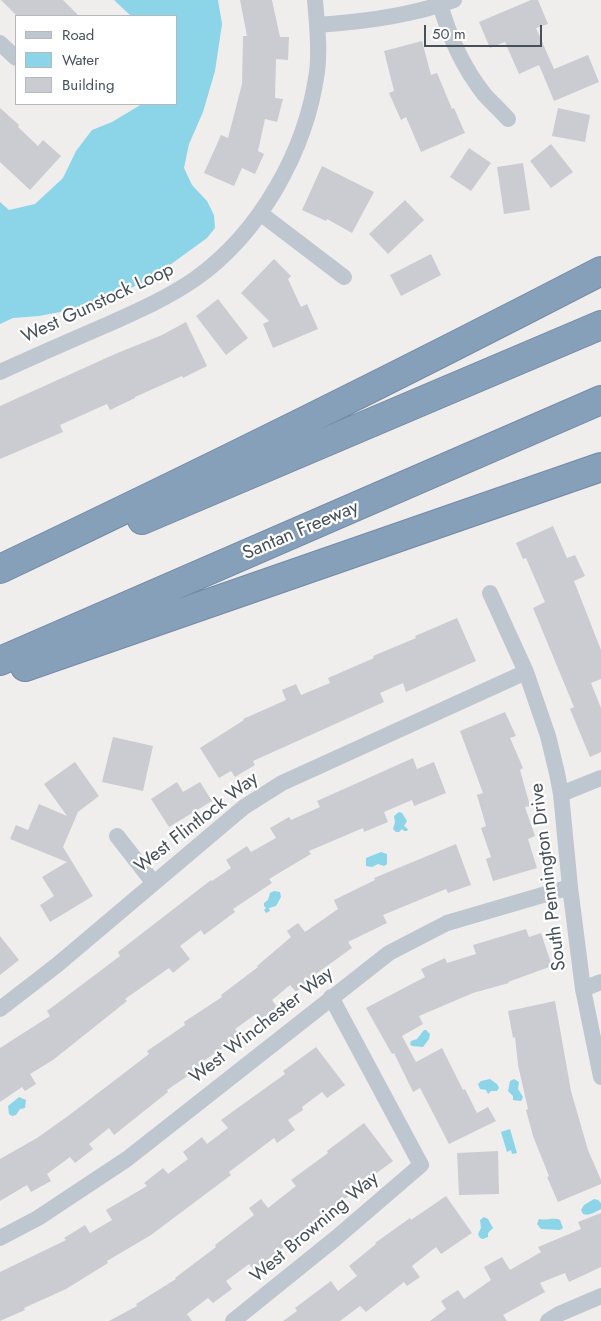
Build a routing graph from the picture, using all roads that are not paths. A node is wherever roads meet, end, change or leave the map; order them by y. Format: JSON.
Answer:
{"nodes":[{"id":1,"x":314,"y":0,"type":"edge"},
{"id":2,"x":445,"y":2,"type":"edge"},
{"id":3,"x":317,"y":26,"type":"junction"},
{"id":4,"x":0,"y":43,"type":"edge"},
{"id":5,"x":15,"y":57,"type":"edge"},
{"id":6,"x":508,"y":119,"type":"dead end"},
{"id":7,"x":260,"y":213,"type":"junction"},
{"id":8,"x":601,"y":271,"type":"edge"},
{"id":9,"x":344,"y":277,"type":"dead end"},
{"id":10,"x":601,"y":325,"type":"edge"},
{"id":11,"x":0,"y":372,"type":"edge"},
{"id":12,"x":601,"y":400,"type":"edge"},
{"id":13,"x":601,"y":467,"type":"edge"},
{"id":14,"x":0,"y":569,"type":"edge"},
{"id":15,"x":0,"y":578,"type":"edge"},
{"id":16,"x":490,"y":593,"type":"dead end"},
{"id":17,"x":0,"y":661,"type":"edge"},
{"id":18,"x":526,"y":672,"type":"junction"},
{"id":19,"x":0,"y":676,"type":"edge"},
{"id":20,"x":601,"y":778,"type":"edge"},
{"id":21,"x":561,"y":794,"type":"junction"},
{"id":22,"x":117,"y":836,"type":"dead end"},
{"id":23,"x":154,"y":882,"type":"junction"},
{"id":24,"x":570,"y":887,"type":"junction"},
{"id":25,"x":601,"y":982,"type":"edge"},
{"id":26,"x":583,"y":989,"type":"junction"},
{"id":27,"x":331,"y":997,"type":"junction"},
{"id":28,"x":0,"y":1009,"type":"edge"},
{"id":29,"x":601,"y":1077,"type":"edge"},
{"id":30,"x":0,"y":1238,"type":"edge"},
{"id":31,"x":601,"y":1296,"type":"edge"},
{"id":32,"x":233,"y":1321,"type":"edge"},
{"id":33,"x":548,"y":1321,"type":"edge"}],
"edges":[{"from":1,"to":3,"type":"street","name":"West Gunstock Loop"},
{"from":2,"to":3,"type":"street"},
{"from":2,"to":6,"type":"street"},
{"from":3,"to":7,"type":"street","name":"West Gunstock Loop"},
{"from":4,"to":5,"type":"street"},
{"from":7,"to":9,"type":"street"},
{"from":7,"to":11,"type":"street","name":"West Gunstock Loop"},
{"from":8,"to":14,"type":"highway"},
{"from":10,"to":15,"type":"highway"},
{"from":12,"to":17,"type":"highway","name":"Santan Freeway"},
{"from":13,"to":19,"type":"highway"},
{"from":16,"to":18,"type":"street","name":"South Pennington Drive"},
{"from":18,"to":21,"type":"street","name":"South Pennington Drive"},
{"from":18,"to":23,"type":"street","name":"West Flintlock Way"},
{"from":20,"to":21,"type":"street"},
{"from":21,"to":24,"type":"street","name":"South Pennington Drive"},
{"from":22,"to":23,"type":"street"},
{"from":23,"to":28,"type":"street","name":"West Flintlock Way"},
{"from":24,"to":26,"type":"street","name":"South Pennington Drive"},
{"from":24,"to":27,"type":"street","name":"West Winchester Way"},
{"from":25,"to":26,"type":"street"},
{"from":26,"to":29,"type":"street","name":"South Pennington Drive"},
{"from":27,"to":30,"type":"street","name":"West Winchester Way"},
{"from":27,"to":32,"type":"street","name":"West Browning Way"},
{"from":31,"to":33,"type":"street"}]}
